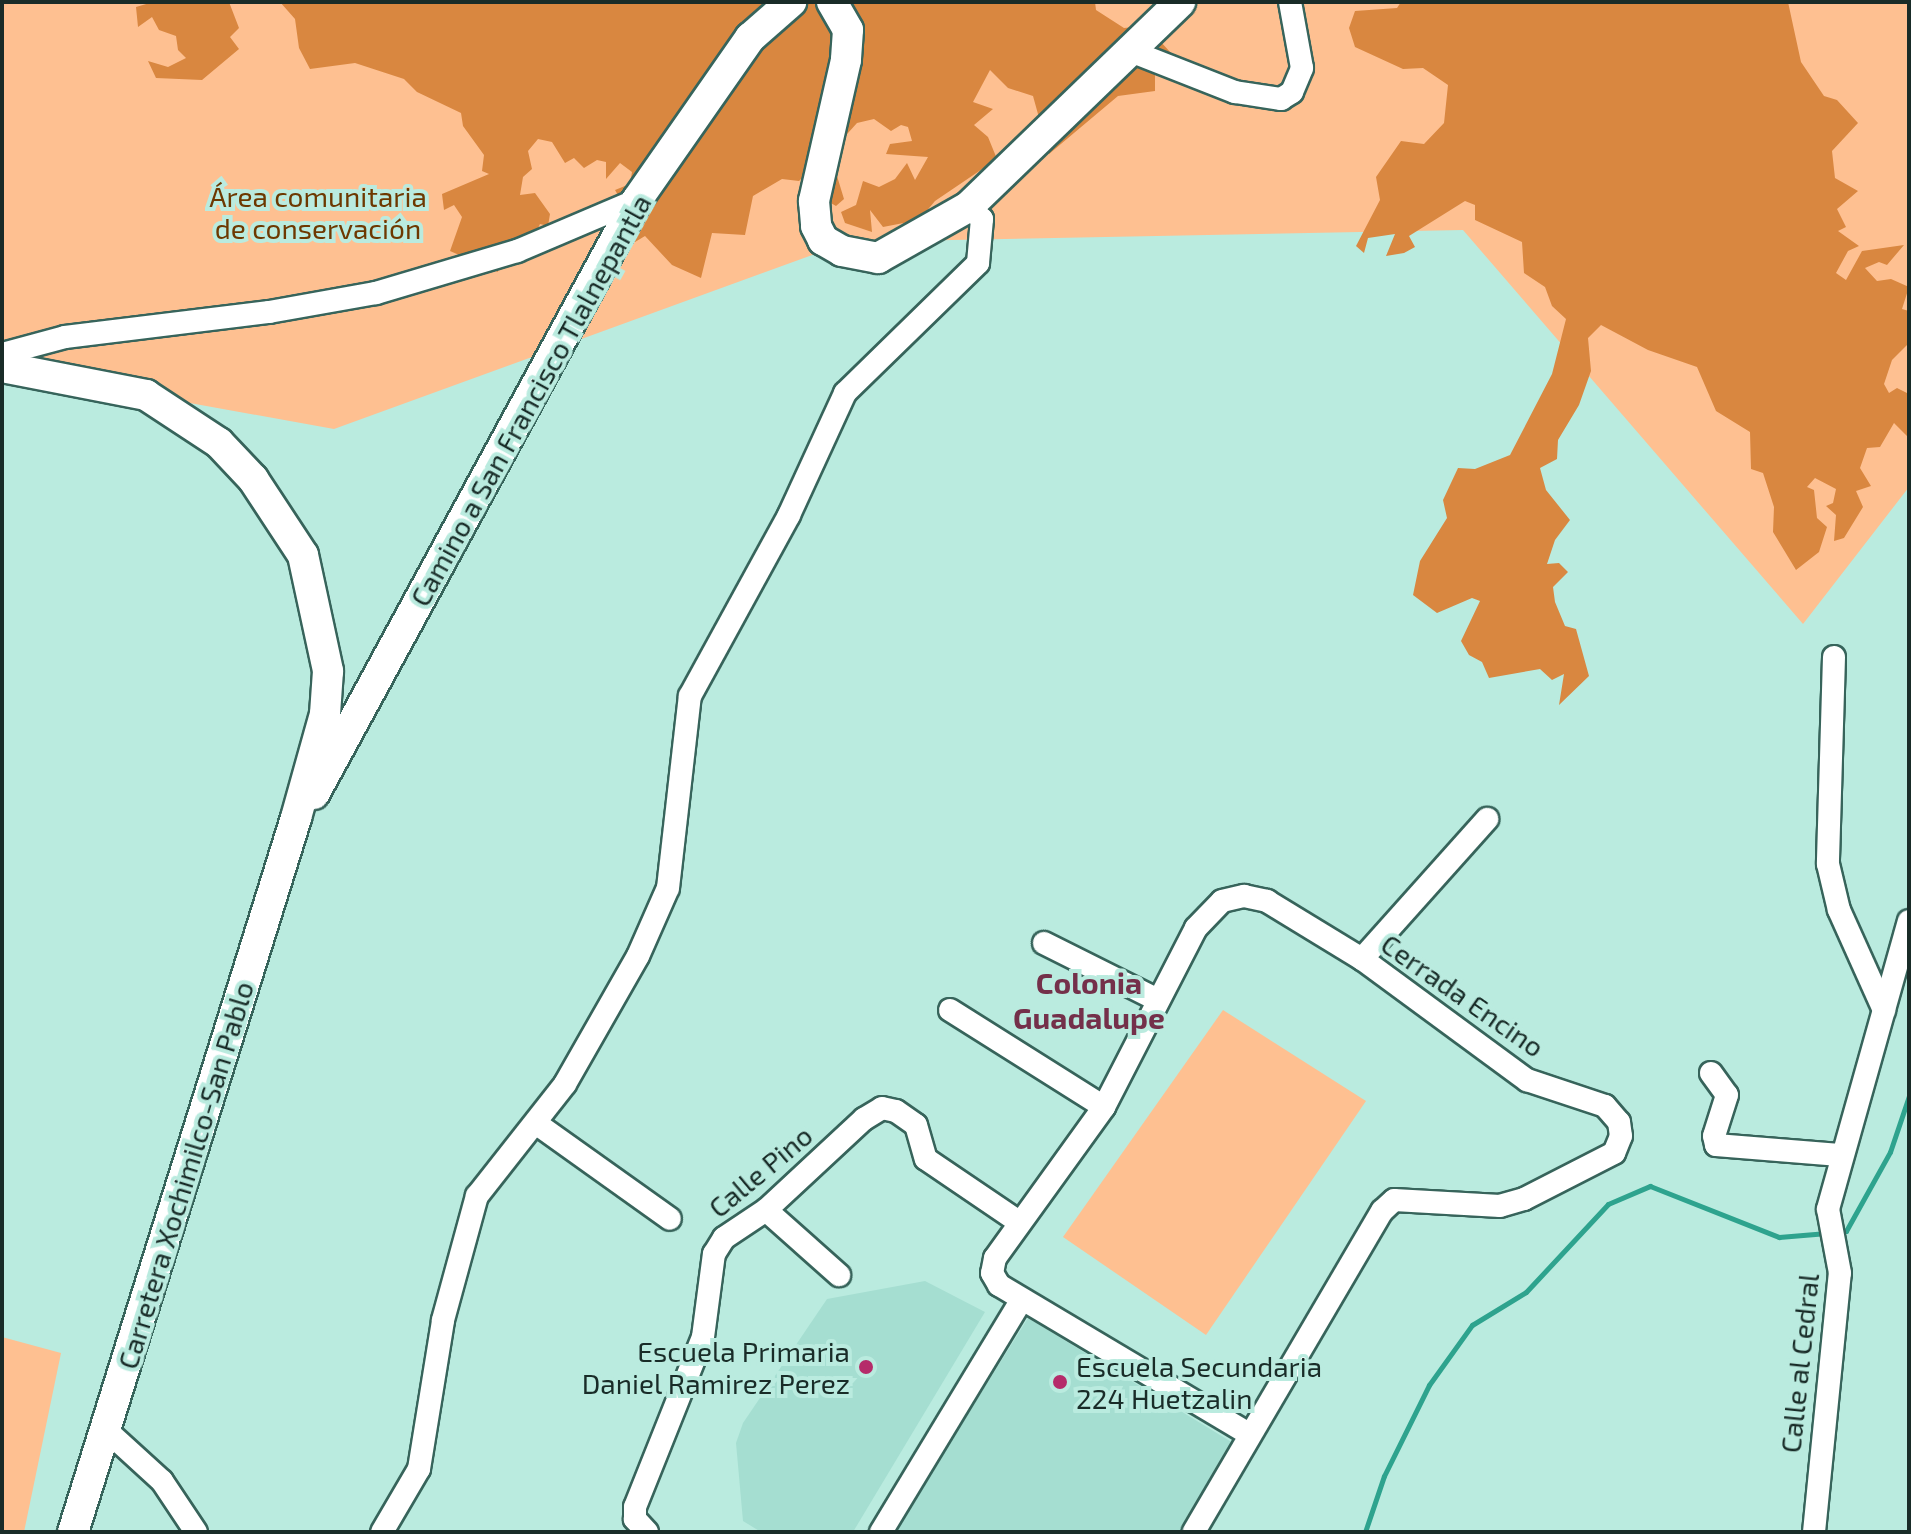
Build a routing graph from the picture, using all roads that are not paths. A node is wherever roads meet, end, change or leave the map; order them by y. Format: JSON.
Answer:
{"nodes":[{"id":1,"x":791,"y":2,"type":"edge"},
{"id":2,"x":832,"y":2,"type":"edge"},
{"id":3,"x":1180,"y":2,"type":"edge"},
{"id":4,"x":1290,"y":2,"type":"edge"},
{"id":5,"x":1133,"y":52,"type":"junction"},
{"id":6,"x":637,"y":200,"type":"junction"},
{"id":7,"x":968,"y":207,"type":"junction"},
{"id":8,"x":2,"y":354,"type":"edge"},
{"id":9,"x":2,"y":367,"type":"edge"},
{"id":10,"x":1834,"y":657,"type":"dead end"},
{"id":11,"x":296,"y":818,"type":"junction"},
{"id":12,"x":1487,"y":819,"type":"dead end"},
{"id":13,"x":1909,"y":921,"type":"edge"},
{"id":14,"x":1044,"y":943,"type":"dead end"},
{"id":15,"x":1362,"y":959,"type":"junction"},
{"id":16,"x":1156,"y":999,"type":"junction"},
{"id":17,"x":950,"y":1010,"type":"dead end"},
{"id":18,"x":1884,"y":1010,"type":"junction"},
{"id":19,"x":1711,"y":1073,"type":"dead end"},
{"id":20,"x":1104,"y":1107,"type":"junction"},
{"id":21,"x":537,"y":1124,"type":"junction"},
{"id":22,"x":1840,"y":1155,"type":"junction"},
{"id":23,"x":766,"y":1210,"type":"junction"},
{"id":24,"x":670,"y":1219,"type":"dead end"},
{"id":25,"x":1019,"y":1222,"type":"junction"},
{"id":26,"x":839,"y":1275,"type":"dead end"},
{"id":27,"x":1021,"y":1301,"type":"junction"},
{"id":28,"x":105,"y":1429,"type":"junction"},
{"id":29,"x":1249,"y":1434,"type":"junction"},
{"id":30,"x":641,"y":1526,"type":"edge"},
{"id":31,"x":73,"y":1532,"type":"edge"},
{"id":32,"x":196,"y":1532,"type":"edge"},
{"id":33,"x":382,"y":1532,"type":"edge"},
{"id":34,"x":881,"y":1532,"type":"edge"},
{"id":35,"x":1194,"y":1532,"type":"edge"},
{"id":36,"x":1814,"y":1532,"type":"edge"}],
"edges":[{"from":1,"to":6,"type":"street","name":"Camino a San Francisco Tlalnepantla"},
{"from":2,"to":7,"type":"street"},
{"from":3,"to":5,"type":"street"},
{"from":4,"to":5,"type":"street"},
{"from":5,"to":7,"type":"street"},
{"from":6,"to":8,"type":"street"},
{"from":6,"to":11,"type":"street","name":"Camino a San Francisco Tlalnepantla"},
{"from":7,"to":21,"type":"street"},
{"from":9,"to":11,"type":"street","name":"Carretera Xochimilco-San Pablo"},
{"from":10,"to":18,"type":"street"},
{"from":11,"to":28,"type":"street","name":"Carretera Xochimilco-San Pablo"},
{"from":12,"to":15,"type":"street"},
{"from":13,"to":18,"type":"street","name":"Calle al Cedral"},
{"from":14,"to":16,"type":"street"},
{"from":15,"to":16,"type":"street","name":"Cerrada Encino"},
{"from":15,"to":29,"type":"street","name":"Cerrada Encino"},
{"from":16,"to":20,"type":"street"},
{"from":17,"to":20,"type":"street"},
{"from":18,"to":22,"type":"street","name":"Calle al Cedral"},
{"from":19,"to":22,"type":"street"},
{"from":20,"to":25,"type":"street"},
{"from":21,"to":24,"type":"street"},
{"from":21,"to":33,"type":"street"},
{"from":22,"to":36,"type":"street","name":"Calle al Cedral"},
{"from":23,"to":25,"type":"street","name":"Calle Pino"},
{"from":23,"to":26,"type":"street"},
{"from":23,"to":30,"type":"street","name":"Calle Pino"},
{"from":25,"to":27,"type":"street"},
{"from":27,"to":29,"type":"street"},
{"from":27,"to":34,"type":"street"},
{"from":28,"to":31,"type":"street","name":"Carretera Xochimilco-San Pablo"},
{"from":28,"to":32,"type":"street"},
{"from":29,"to":35,"type":"street"}]}
